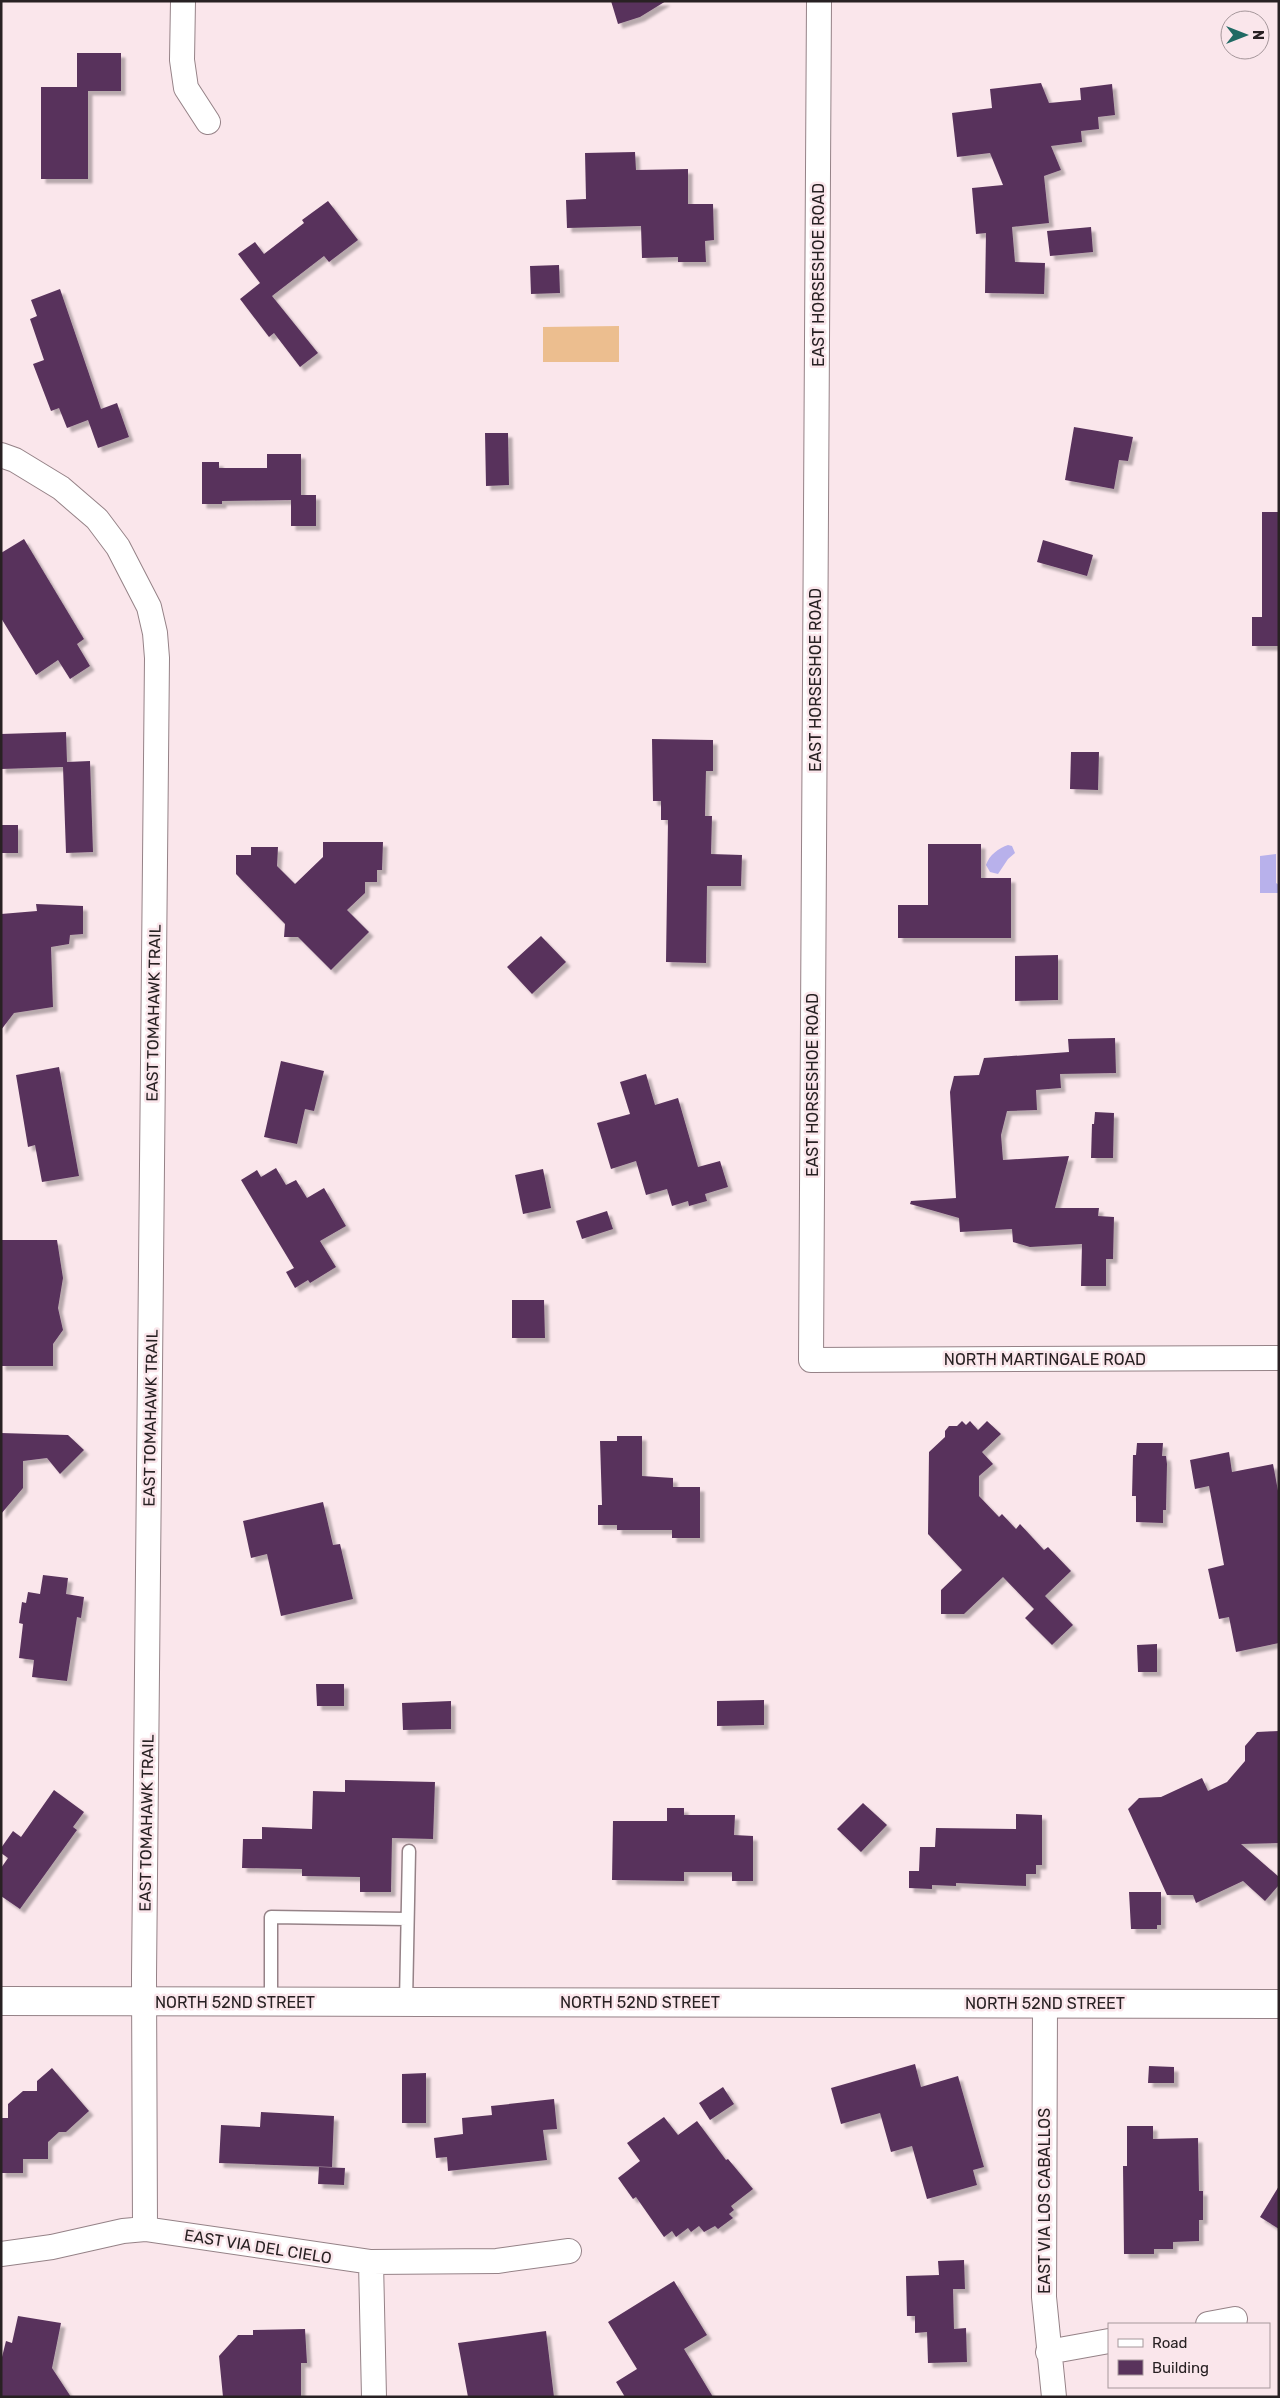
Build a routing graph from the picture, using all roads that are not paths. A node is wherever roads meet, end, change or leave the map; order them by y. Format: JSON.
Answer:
{"nodes":[{"id":1,"x":183,"y":1,"type":"edge"},
{"id":2,"x":819,"y":1,"type":"edge"},
{"id":3,"x":208,"y":122,"type":"dead end"},
{"id":4,"x":1,"y":456,"type":"edge"},
{"id":5,"x":1279,"y":1358,"type":"edge"},
{"id":6,"x":811,"y":1360,"type":"joint"},
{"id":7,"x":408,"y":1851,"type":"dead end"},
{"id":8,"x":407,"y":1919,"type":"junction"},
{"id":9,"x":1,"y":2001,"type":"edge"},
{"id":10,"x":144,"y":2002,"type":"junction"},
{"id":11,"x":271,"y":2002,"type":"junction"},
{"id":12,"x":406,"y":2002,"type":"junction"},
{"id":13,"x":1045,"y":2004,"type":"junction"},
{"id":14,"x":1279,"y":2004,"type":"edge"},
{"id":15,"x":145,"y":2229,"type":"junction"},
{"id":16,"x":569,"y":2251,"type":"dead end"},
{"id":17,"x":1,"y":2254,"type":"edge"},
{"id":18,"x":371,"y":2262,"type":"junction"},
{"id":19,"x":1235,"y":2319,"type":"dead end"},
{"id":20,"x":1213,"y":2323,"type":"edge"},
{"id":21,"x":1108,"y":2341,"type":"edge"},
{"id":22,"x":1048,"y":2352,"type":"junction"},
{"id":23,"x":374,"y":2397,"type":"edge"},
{"id":24,"x":1054,"y":2397,"type":"edge"}],
"edges":[{"from":1,"to":3,"type":"street"},
{"from":2,"to":6,"type":"street","name":"EAST HORSESHOE ROAD"},
{"from":4,"to":10,"type":"street","name":"EAST TOMAHAWK TRAIL"},
{"from":5,"to":6,"type":"street","name":"NORTH MARTINGALE ROAD"},
{"from":7,"to":8,"type":"lane"},
{"from":8,"to":11,"type":"lane"},
{"from":8,"to":12,"type":"lane"},
{"from":9,"to":10,"type":"street","name":"NORTH 52ND STREET"},
{"from":10,"to":11,"type":"street","name":"NORTH 52ND STREET"},
{"from":10,"to":15,"type":"street","name":"EAST TOMAHAWK TRAIL"},
{"from":11,"to":12,"type":"street","name":"NORTH 52ND STREET"},
{"from":12,"to":13,"type":"street","name":"NORTH 52ND STREET"},
{"from":13,"to":14,"type":"street","name":"NORTH 52ND STREET"},
{"from":13,"to":22,"type":"street","name":"EAST VIA LOS CABALLOS"},
{"from":15,"to":17,"type":"street","name":"EAST VIA DEL CIELO"},
{"from":15,"to":18,"type":"street","name":"EAST VIA DEL CIELO"},
{"from":16,"to":18,"type":"street","name":"EAST VIA DEL CIELO"},
{"from":18,"to":23,"type":"street"},
{"from":19,"to":20,"type":"street"},
{"from":21,"to":22,"type":"street"},
{"from":22,"to":24,"type":"street","name":"EAST VIA LOS CABALLOS"}]}
